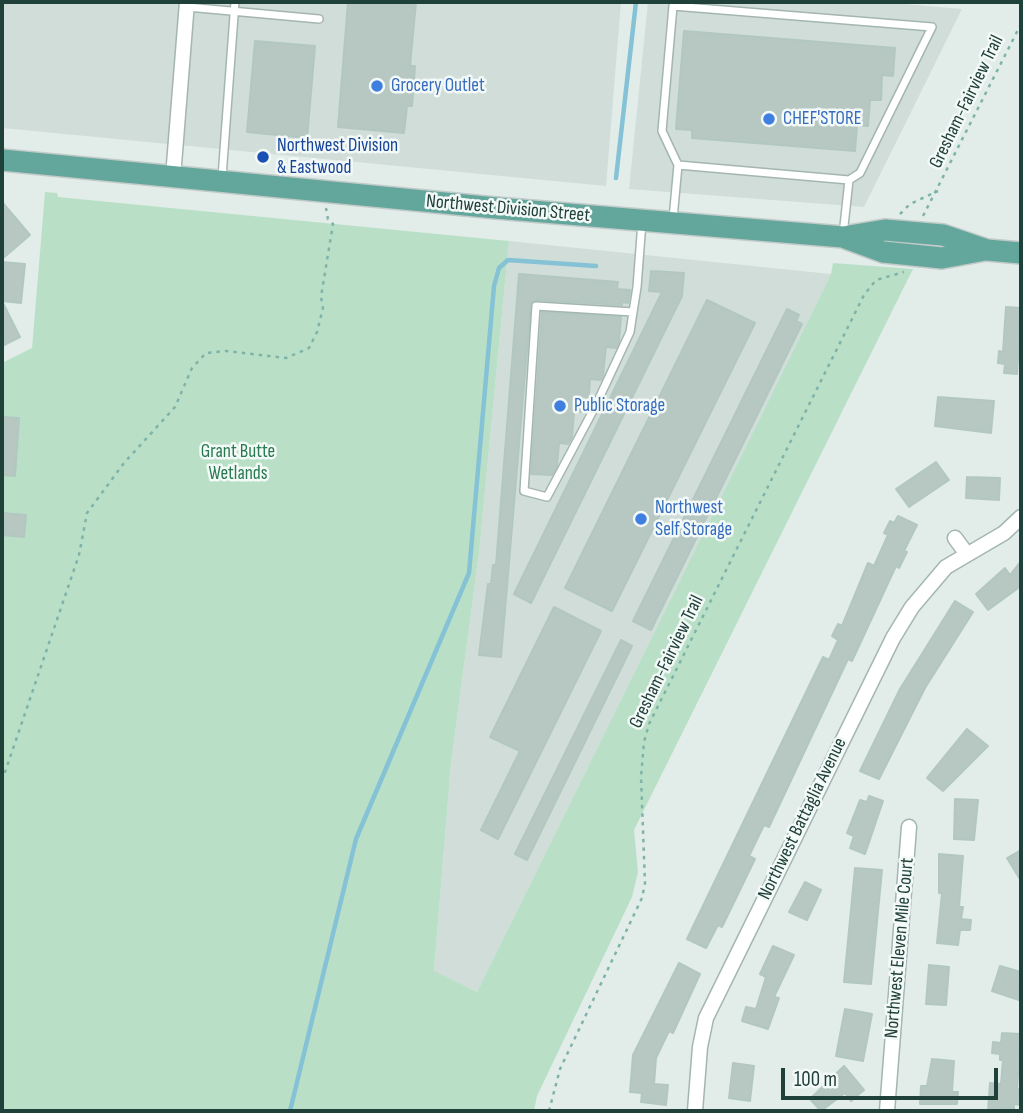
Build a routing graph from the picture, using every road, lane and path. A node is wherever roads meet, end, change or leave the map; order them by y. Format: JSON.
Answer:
{"nodes":[{"id":1,"x":234,"y":2,"type":"edge"},
{"id":2,"x":187,"y":4,"type":"edge"},
{"id":3,"x":234,"y":11,"type":"junction"},
{"id":4,"x":319,"y":19,"type":"dead end"},
{"id":5,"x":1021,"y":24,"type":"edge"},
{"id":6,"x":2,"y":160,"type":"edge"},
{"id":7,"x":678,"y":165,"type":"junction"},
{"id":8,"x":173,"y":177,"type":"junction"},
{"id":9,"x":849,"y":180,"type":"junction"},
{"id":10,"x":222,"y":182,"type":"junction"},
{"id":11,"x":938,"y":191,"type":"junction"},
{"id":12,"x":327,"y":192,"type":"junction"},
{"id":13,"x":642,"y":221,"type":"junction"},
{"id":14,"x":920,"y":222,"type":"dead end"},
{"id":15,"x":673,"y":223,"type":"junction"},
{"id":16,"x":885,"y":230,"type":"junction"},
{"id":17,"x":843,"y":237,"type":"junction"},
{"id":18,"x":987,"y":250,"type":"junction"},
{"id":19,"x":1021,"y":253,"type":"edge"},
{"id":20,"x":906,"y":266,"type":"dead end"},
{"id":21,"x":633,"y":312,"type":"junction"},
{"id":22,"x":1021,"y":517,"type":"edge"},
{"id":23,"x":955,"y":538,"type":"dead end"},
{"id":24,"x":966,"y":554,"type":"junction"},
{"id":25,"x":2,"y":781,"type":"edge"},
{"id":26,"x":909,"y":827,"type":"dead end"},
{"id":27,"x":550,"y":1111,"type":"edge"},
{"id":28,"x":695,"y":1111,"type":"edge"},
{"id":29,"x":887,"y":1111,"type":"edge"}],
"edges":[{"from":1,"to":3,"type":"lane"},
{"from":2,"to":3,"type":"lane"},
{"from":2,"to":8,"type":"street"},
{"from":3,"to":4,"type":"lane"},
{"from":3,"to":10,"type":"lane"},
{"from":5,"to":11,"type":"path","name":"Gresham-Fairview Trail"},
{"from":6,"to":8,"type":"main road","name":"Northwest Division Street"},
{"from":7,"to":9,"type":"lane"},
{"from":7,"to":9,"type":"lane"},
{"from":7,"to":15,"type":"lane"},
{"from":8,"to":10,"type":"main road","name":"Northwest Division Street"},
{"from":9,"to":17,"type":"lane"},
{"from":10,"to":12,"type":"main road","name":"Northwest Division Street"},
{"from":11,"to":14,"type":"path","name":"Gresham-Fairview Trail"},
{"from":11,"to":16,"type":"path","name":"Gresham-Fairview Trail"},
{"from":12,"to":13,"type":"main road","name":"Northwest Division Street"},
{"from":12,"to":25,"type":"path"},
{"from":13,"to":15,"type":"main road","name":"Northwest Division Street"},
{"from":13,"to":21,"type":"lane"},
{"from":15,"to":17,"type":"main road","name":"Northwest Division Street"},
{"from":16,"to":17,"type":"main road","name":"Northwest Division Street"},
{"from":16,"to":18,"type":"main road","name":"Northwest Division Street"},
{"from":17,"to":18,"type":"main road","name":"Northwest Division Street"},
{"from":18,"to":19,"type":"main road","name":"Northwest Division Street"},
{"from":20,"to":27,"type":"path","name":"Gresham-Fairview Trail"},
{"from":21,"to":21,"type":"lane"},
{"from":22,"to":24,"type":"street","name":"Northwest Battaglia Avenue"},
{"from":23,"to":24,"type":"street"},
{"from":24,"to":28,"type":"street","name":"Northwest Battaglia Avenue"},
{"from":26,"to":29,"type":"street","name":"Northwest Eleven Mile Court"}]}
